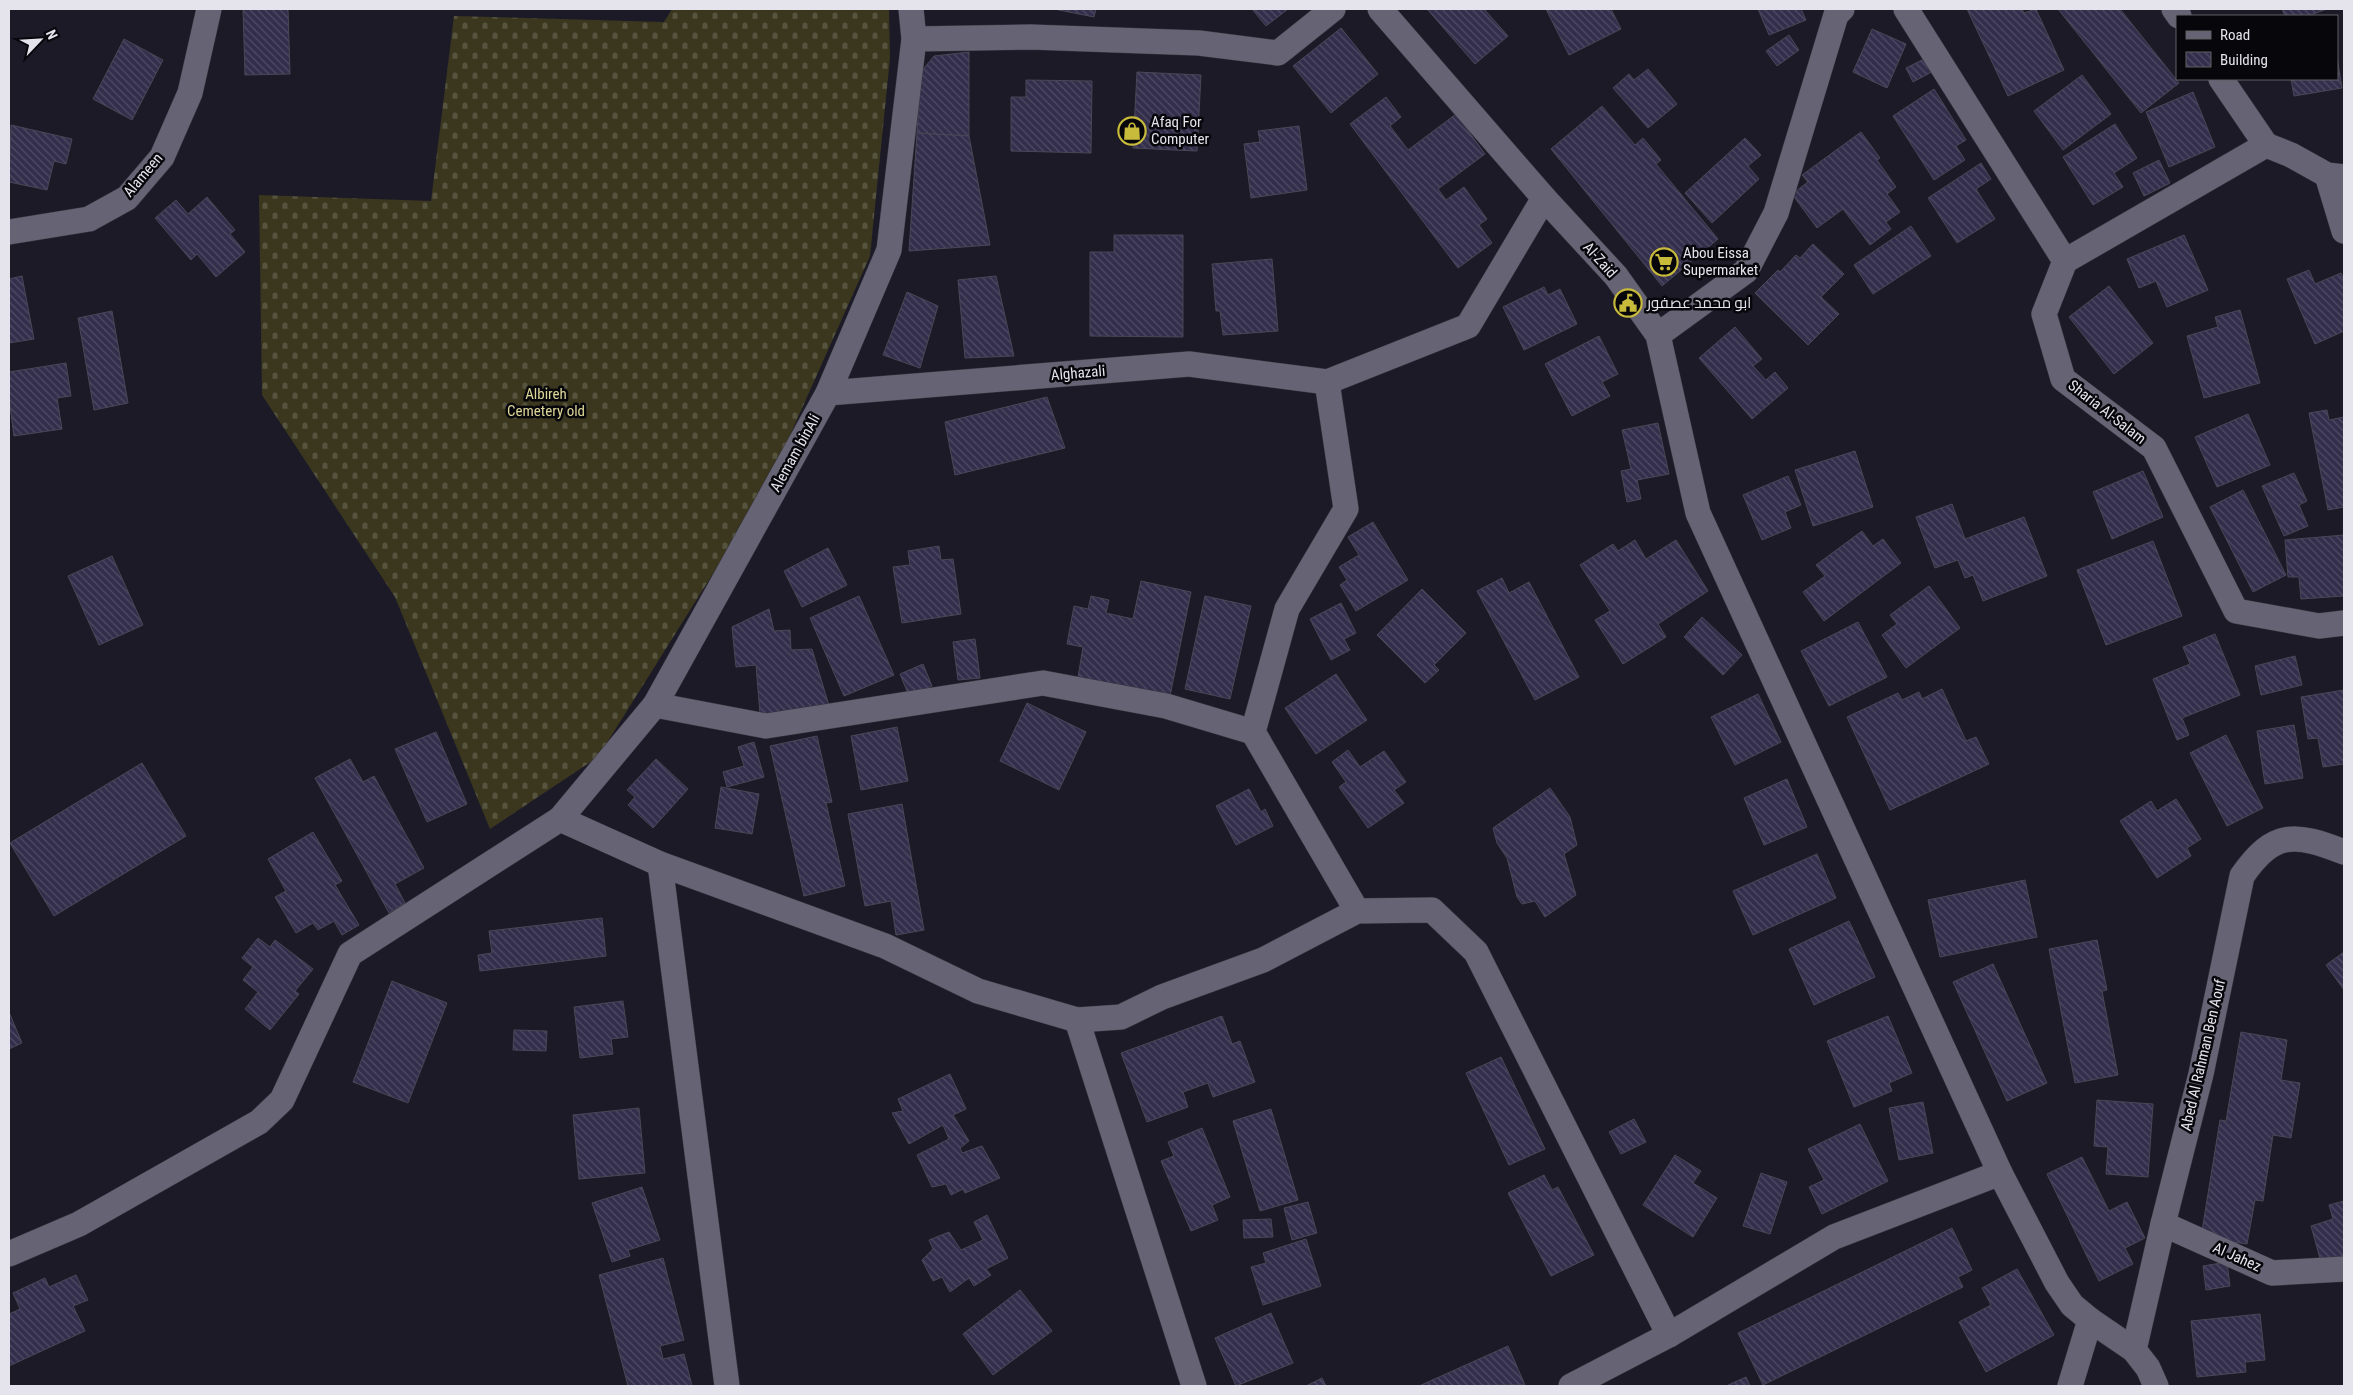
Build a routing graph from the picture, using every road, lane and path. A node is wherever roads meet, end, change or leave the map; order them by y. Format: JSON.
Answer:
{"nodes":[{"id":1,"x":209,"y":9,"type":"edge"},
{"id":2,"x":911,"y":9,"type":"edge"},
{"id":3,"x":1333,"y":9,"type":"edge"},
{"id":4,"x":1380,"y":9,"type":"edge"},
{"id":5,"x":1842,"y":9,"type":"edge"},
{"id":6,"x":1906,"y":9,"type":"edge"},
{"id":7,"x":914,"y":39,"type":"junction"},
{"id":8,"x":2223,"y":80,"type":"edge"},
{"id":9,"x":2266,"y":145,"type":"junction"},
{"id":10,"x":2335,"y":176,"type":"edge"},
{"id":11,"x":1544,"y":198,"type":"junction"},
{"id":12,"x":9,"y":232,"type":"edge"},
{"id":13,"x":2344,"y":232,"type":"edge"},
{"id":14,"x":2065,"y":261,"type":"junction"},
{"id":15,"x":1658,"y":335,"type":"junction"},
{"id":16,"x":1327,"y":382,"type":"junction"},
{"id":17,"x":828,"y":393,"type":"junction"},
{"id":18,"x":2344,"y":624,"type":"edge"},
{"id":19,"x":655,"y":705,"type":"junction"},
{"id":20,"x":1253,"y":732,"type":"junction"},
{"id":21,"x":560,"y":819,"type":"junction"},
{"id":22,"x":2344,"y":852,"type":"edge"},
{"id":23,"x":660,"y":864,"type":"junction"},
{"id":24,"x":1357,"y":912,"type":"junction"},
{"id":25,"x":1077,"y":1020,"type":"junction"},
{"id":26,"x":2000,"y":1173,"type":"junction"},
{"id":27,"x":2163,"y":1224,"type":"junction"},
{"id":28,"x":9,"y":1254,"type":"edge"},
{"id":29,"x":2344,"y":1269,"type":"edge"},
{"id":30,"x":2090,"y":1320,"type":"junction"},
{"id":31,"x":1669,"y":1335,"type":"junction"},
{"id":32,"x":2134,"y":1350,"type":"junction"},
{"id":33,"x":727,"y":1386,"type":"edge"},
{"id":34,"x":1194,"y":1386,"type":"edge"},
{"id":35,"x":1571,"y":1386,"type":"edge"},
{"id":36,"x":2070,"y":1386,"type":"edge"},
{"id":37,"x":2156,"y":1386,"type":"edge"}],
"edges":[{"from":1,"to":12,"type":"street","name":"Alameen"},
{"from":2,"to":7,"type":"street","name":"Alemam binAli"},
{"from":3,"to":7,"type":"street"},
{"from":4,"to":11,"type":"street","name":"Al-Zaid"},
{"from":5,"to":15,"type":"street"},
{"from":6,"to":14,"type":"street"},
{"from":7,"to":17,"type":"street","name":"Alemam binAli"},
{"from":8,"to":9,"type":"street"},
{"from":9,"to":10,"type":"street"},
{"from":9,"to":14,"type":"street"},
{"from":10,"to":13,"type":"street"},
{"from":11,"to":15,"type":"street","name":"Al-Zaid"},
{"from":11,"to":16,"type":"street"},
{"from":14,"to":18,"type":"street","name":"Sharia Al-Salam"},
{"from":15,"to":26,"type":"street"},
{"from":16,"to":17,"type":"street","name":"Alghazali"},
{"from":16,"to":20,"type":"street"},
{"from":17,"to":19,"type":"street","name":"Alemam binAli"},
{"from":19,"to":20,"type":"street"},
{"from":19,"to":21,"type":"street","name":"Alemam binAli"},
{"from":20,"to":24,"type":"street"},
{"from":21,"to":23,"type":"street"},
{"from":21,"to":28,"type":"street","name":"Alemam binAli"},
{"from":22,"to":27,"type":"street","name":"Abed Al Rahman Ben Aouf"},
{"from":23,"to":25,"type":"street"},
{"from":23,"to":33,"type":"street"},
{"from":24,"to":25,"type":"street"},
{"from":24,"to":31,"type":"street"},
{"from":25,"to":34,"type":"street"},
{"from":26,"to":30,"type":"street"},
{"from":26,"to":31,"type":"street"},
{"from":27,"to":29,"type":"street","name":"Al Jahez"},
{"from":27,"to":32,"type":"street","name":"Abed Al Rahman Ben Aouf"},
{"from":30,"to":32,"type":"street"},
{"from":30,"to":36,"type":"street"},
{"from":31,"to":35,"type":"street"},
{"from":32,"to":37,"type":"street"}]}
